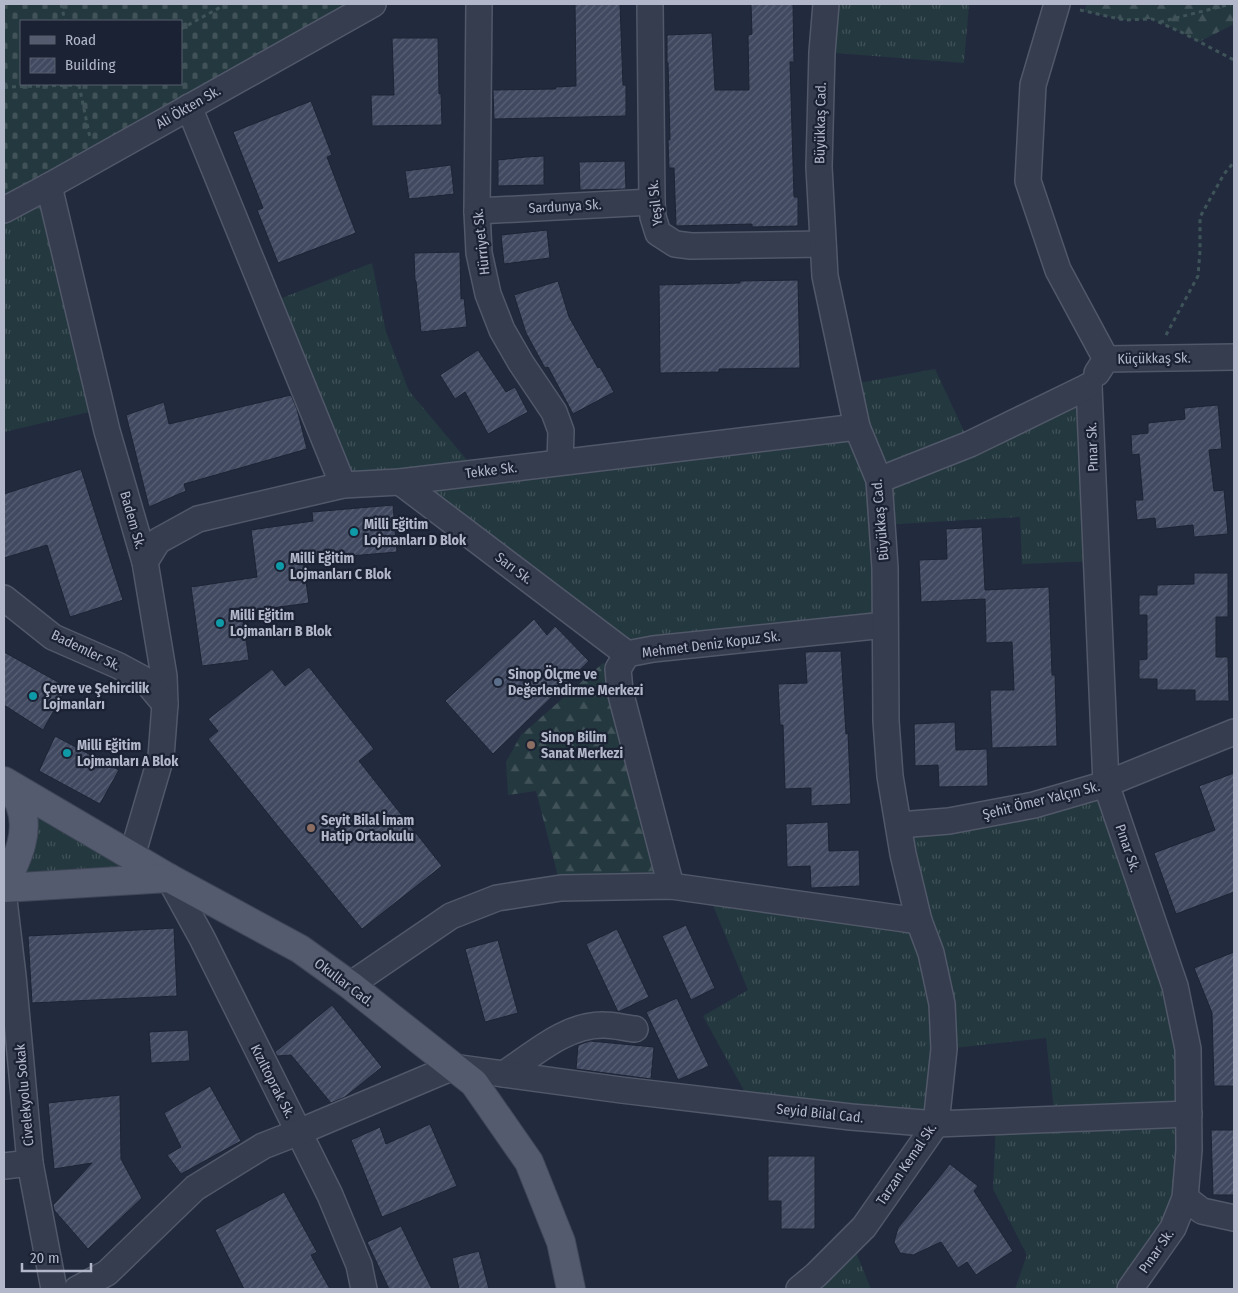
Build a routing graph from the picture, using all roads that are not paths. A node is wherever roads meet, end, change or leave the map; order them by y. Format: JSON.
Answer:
{"nodes":[{"id":1,"x":373,"y":4,"type":"edge"},
{"id":2,"x":478,"y":4,"type":"edge"},
{"id":3,"x":650,"y":4,"type":"edge"},
{"id":4,"x":826,"y":4,"type":"edge"},
{"id":5,"x":1067,"y":6,"type":"edge"},
{"id":6,"x":189,"y":107,"type":"junction"},
{"id":7,"x":48,"y":186,"type":"junction"},
{"id":8,"x":652,"y":202,"type":"junction"},
{"id":9,"x":4,"y":210,"type":"edge"},
{"id":10,"x":477,"y":211,"type":"junction"},
{"id":11,"x":823,"y":244,"type":"junction"},
{"id":12,"x":1234,"y":357,"type":"edge"},
{"id":13,"x":1106,"y":358,"type":"junction"},
{"id":14,"x":1089,"y":386,"type":"junction"},
{"id":15,"x":857,"y":427,"type":"junction"},
{"id":16,"x":560,"y":462,"type":"junction"},
{"id":17,"x":879,"y":480,"type":"junction"},
{"id":18,"x":400,"y":482,"type":"junction"},
{"id":19,"x":343,"y":485,"type":"junction"},
{"id":20,"x":145,"y":562,"type":"junction"},
{"id":21,"x":4,"y":598,"type":"edge"},
{"id":22,"x":885,"y":625,"type":"junction"},
{"id":23,"x":627,"y":654,"type":"junction"},
{"id":24,"x":165,"y":704,"type":"junction"},
{"id":25,"x":1234,"y":732,"type":"edge"},
{"id":26,"x":4,"y":782,"type":"edge"},
{"id":27,"x":1106,"y":784,"type":"junction"},
{"id":28,"x":899,"y":826,"type":"junction"},
{"id":29,"x":132,"y":856,"type":"junction"},
{"id":30,"x":169,"y":878,"type":"junction"},
{"id":31,"x":671,"y":886,"type":"junction"},
{"id":32,"x":4,"y":887,"type":"edge"},
{"id":33,"x":4,"y":900,"type":"edge"},
{"id":34,"x":919,"y":921,"type":"junction"},
{"id":35,"x":350,"y":985,"type":"junction"},
{"id":36,"x":635,"y":1029,"type":"dead end"},
{"id":37,"x":453,"y":1066,"type":"junction"},
{"id":38,"x":504,"y":1074,"type":"junction"},
{"id":39,"x":1189,"y":1114,"type":"junction"},
{"id":40,"x":936,"y":1124,"type":"junction"},
{"id":41,"x":299,"y":1132,"type":"junction"},
{"id":42,"x":30,"y":1164,"type":"junction"},
{"id":43,"x":4,"y":1166,"type":"edge"},
{"id":44,"x":1185,"y":1198,"type":"junction"},
{"id":45,"x":1234,"y":1218,"type":"edge"},
{"id":46,"x":54,"y":1289,"type":"edge"},
{"id":47,"x":77,"y":1289,"type":"edge"},
{"id":48,"x":364,"y":1289,"type":"edge"},
{"id":49,"x":570,"y":1289,"type":"edge"},
{"id":50,"x":799,"y":1289,"type":"edge"},
{"id":51,"x":1130,"y":1289,"type":"edge"}],
"edges":[{"from":1,"to":6,"type":"street","name":"Ali Ökten Sk."},
{"from":2,"to":10,"type":"street","name":"Hürriyet Sk."},
{"from":3,"to":8,"type":"street","name":"Yeşil Sk."},
{"from":4,"to":11,"type":"street","name":"Büyükkaş Cad."},
{"from":5,"to":13,"type":"street"},
{"from":6,"to":7,"type":"street","name":"Ali Ökten Sk."},
{"from":6,"to":19,"type":"street"},
{"from":7,"to":9,"type":"street","name":"Ali Ökten Sk."},
{"from":7,"to":20,"type":"street","name":"Badem Sk."},
{"from":8,"to":10,"type":"street","name":"Sardunya Sk."},
{"from":8,"to":11,"type":"street","name":"Yeşil Sk."},
{"from":10,"to":16,"type":"street","name":"Hürriyet Sk."},
{"from":11,"to":15,"type":"street","name":"Büyükkaş Cad."},
{"from":12,"to":13,"type":"street","name":"Küçükkaş Sk."},
{"from":13,"to":14,"type":"street","name":"Küçükkaş Sk."},
{"from":14,"to":17,"type":"street"},
{"from":14,"to":27,"type":"street","name":"Pınar Sk."},
{"from":15,"to":16,"type":"street","name":"Tekke Sk."},
{"from":15,"to":17,"type":"street","name":"Büyükkaş Cad."},
{"from":16,"to":18,"type":"street","name":"Tekke Sk."},
{"from":17,"to":22,"type":"street","name":"Büyükkaş Cad."},
{"from":18,"to":19,"type":"street","name":"Tekke Sk."},
{"from":18,"to":23,"type":"street","name":"Sarı Sk."},
{"from":19,"to":20,"type":"street","name":"Tekke Sk."},
{"from":20,"to":24,"type":"street","name":"Badem Sk."},
{"from":21,"to":24,"type":"street","name":"Bademler Sk."},
{"from":22,"to":23,"type":"street","name":"Mehmet Deniz Kopuz Sk."},
{"from":22,"to":28,"type":"street","name":"Büyükkaş Cad."},
{"from":23,"to":31,"type":"street","name":"Mehmet Deniz Kopuz Sk."},
{"from":24,"to":29,"type":"street","name":"Badem Sk."},
{"from":25,"to":27,"type":"street","name":"Şehit Ömer Yalçın Sk."},
{"from":26,"to":29,"type":"main road","name":"Okullar Cad."},
{"from":26,"to":32,"type":"main road"},
{"from":27,"to":28,"type":"street","name":"Şehit Ömer Yalçın Sk."},
{"from":27,"to":39,"type":"street","name":"Pınar Sk."},
{"from":28,"to":34,"type":"street","name":"Büyükkaş Cad."},
{"from":29,"to":30,"type":"main road","name":"Okullar Cad."},
{"from":30,"to":32,"type":"main road"},
{"from":30,"to":35,"type":"main road","name":"Okullar Cad."},
{"from":30,"to":41,"type":"street","name":"Kızıltoprak Sk."},
{"from":31,"to":34,"type":"street"},
{"from":31,"to":35,"type":"street"},
{"from":33,"to":42,"type":"street","name":"Civelekyolu Sokak"},
{"from":34,"to":40,"type":"street","name":"Tarzan Kemal Sk."},
{"from":35,"to":37,"type":"main road","name":"Okullar Cad."},
{"from":36,"to":38,"type":"street"},
{"from":37,"to":38,"type":"street","name":"Seyid Bilal Cad."},
{"from":37,"to":41,"type":"street"},
{"from":37,"to":49,"type":"main road","name":"Okullar Cad."},
{"from":38,"to":40,"type":"street","name":"Seyid Bilal Cad."},
{"from":39,"to":40,"type":"street","name":"Seyid Bilal Cad."},
{"from":39,"to":44,"type":"street","name":"Pınar Sk."},
{"from":40,"to":50,"type":"street","name":"Tarzan Kemal Sk."},
{"from":41,"to":47,"type":"street"},
{"from":41,"to":48,"type":"street","name":"Kızıltoprak Sk."},
{"from":42,"to":43,"type":"street"},
{"from":42,"to":46,"type":"street","name":"Civelekyolu Sokak"},
{"from":44,"to":45,"type":"street"},
{"from":44,"to":51,"type":"street","name":"Pınar Sk."}]}
